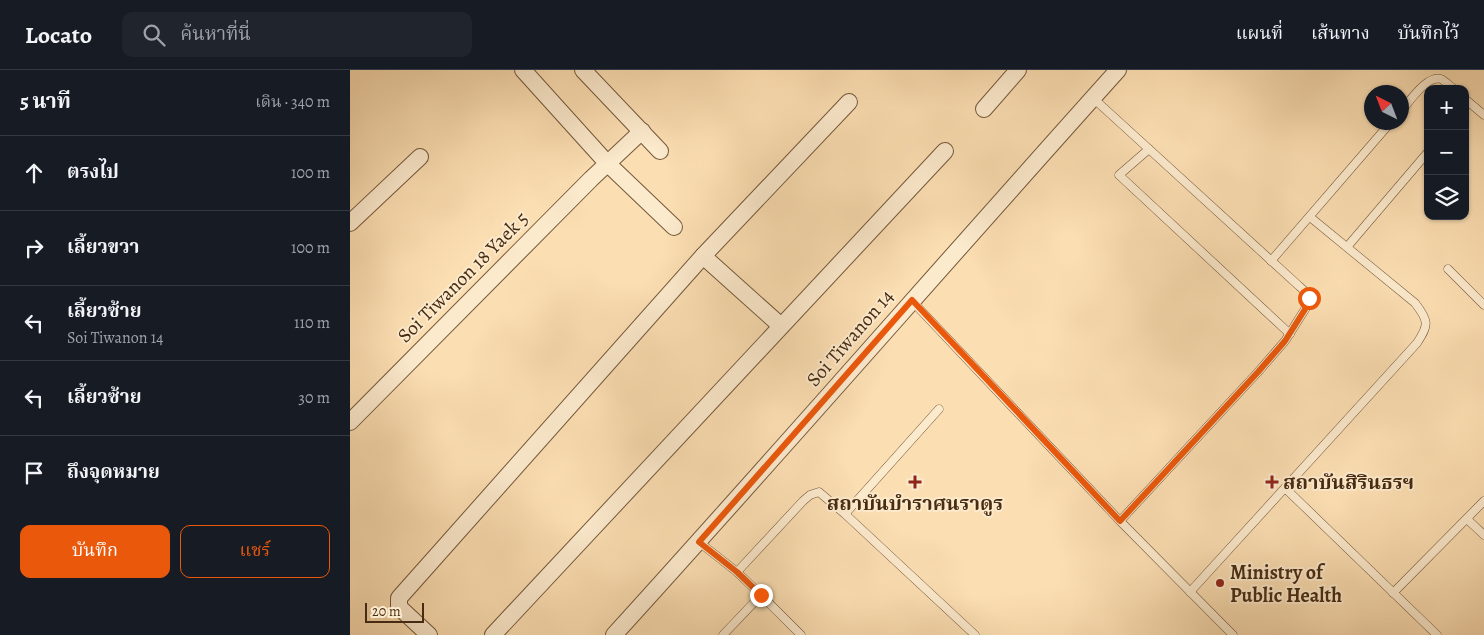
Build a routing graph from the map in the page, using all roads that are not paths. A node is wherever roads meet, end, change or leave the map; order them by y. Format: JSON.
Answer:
{"nodes":[{"id":1,"x":523,"y":70,"type":"edge"},
{"id":2,"x":583,"y":70,"type":"edge"},
{"id":3,"x":1018,"y":70,"type":"edge"},
{"id":4,"x":1118,"y":70,"type":"edge"},
{"id":5,"x":1449,"y":85,"type":"edge"},
{"id":6,"x":1093,"y":98,"type":"junction"},
{"id":7,"x":849,"y":102,"type":"dead end"},
{"id":8,"x":1409,"y":102,"type":"edge"},
{"id":9,"x":1469,"y":104,"type":"edge"},
{"id":10,"x":984,"y":109,"type":"dead end"},
{"id":11,"x":1484,"y":115,"type":"edge"},
{"id":12,"x":1384,"y":130,"type":"edge"},
{"id":13,"x":642,"y":132,"type":"junction"},
{"id":14,"x":1149,"y":149,"type":"junction"},
{"id":15,"x":660,"y":150,"type":"dead end"},
{"id":16,"x":946,"y":151,"type":"dead end"},
{"id":17,"x":420,"y":157,"type":"dead end"},
{"id":18,"x":1424,"y":157,"type":"edge"},
{"id":19,"x":607,"y":163,"type":"junction"},
{"id":20,"x":1310,"y":217,"type":"junction"},
{"id":21,"x":350,"y":222,"type":"edge"},
{"id":22,"x":674,"y":227,"type":"dead end"},
{"id":23,"x":1347,"y":247,"type":"junction"},
{"id":24,"x":703,"y":256,"type":"junction"},
{"id":25,"x":1271,"y":261,"type":"junction"},
{"id":26,"x":1448,"y":269,"type":"dead end"},
{"id":27,"x":912,"y":300,"type":"junction"},
{"id":28,"x":1484,"y":305,"type":"edge"},
{"id":29,"x":781,"y":326,"type":"junction"},
{"id":30,"x":1290,"y":334,"type":"junction"},
{"id":31,"x":940,"y":409,"type":"dead end"},
{"id":32,"x":350,"y":422,"type":"edge"},
{"id":33,"x":1285,"y":488,"type":"junction"},
{"id":34,"x":1484,"y":501,"type":"edge"},
{"id":35,"x":845,"y":514,"type":"junction"},
{"id":36,"x":1467,"y":519,"type":"junction"},
{"id":37,"x":1120,"y":521,"type":"junction"},
{"id":38,"x":1484,"y":535,"type":"edge"},
{"id":39,"x":699,"y":542,"type":"junction"},
{"id":40,"x":737,"y":572,"type":"junction"},
{"id":41,"x":1190,"y":592,"type":"junction"},
{"id":42,"x":1393,"y":593,"type":"junction"},
{"id":43,"x":761,"y":595,"type":"junction"},
{"id":44,"x":429,"y":635,"type":"edge"},
{"id":45,"x":493,"y":635,"type":"edge"},
{"id":46,"x":614,"y":635,"type":"edge"},
{"id":47,"x":723,"y":635,"type":"edge"},
{"id":48,"x":801,"y":635,"type":"edge"},
{"id":49,"x":975,"y":635,"type":"edge"},
{"id":50,"x":1233,"y":635,"type":"edge"},
{"id":51,"x":1437,"y":635,"type":"edge"}],
"edges":[{"from":1,"to":19,"type":"street"},
{"from":2,"to":13,"type":"street"},
{"from":3,"to":10,"type":"street"},
{"from":4,"to":6,"type":"street","name":"Soi Tiwanon 14"},
{"from":5,"to":8,"type":"lane"},
{"from":6,"to":14,"type":"lane"},
{"from":6,"to":27,"type":"street","name":"Soi Tiwanon 14"},
{"from":7,"to":24,"type":"street"},
{"from":9,"to":11,"type":"lane"},
{"from":12,"to":20,"type":"lane"},
{"from":13,"to":15,"type":"street"},
{"from":13,"to":19,"type":"street","name":"Soi Tiwanon 18 Yaek 5"},
{"from":14,"to":25,"type":"lane"},
{"from":14,"to":30,"type":"lane"},
{"from":16,"to":29,"type":"street"},
{"from":17,"to":21,"type":"street"},
{"from":18,"to":23,"type":"lane"},
{"from":19,"to":22,"type":"street"},
{"from":19,"to":32,"type":"street","name":"Soi Tiwanon 18 Yaek 5"},
{"from":20,"to":23,"type":"lane"},
{"from":20,"to":25,"type":"lane"},
{"from":23,"to":33,"type":"lane"},
{"from":24,"to":29,"type":"street"},
{"from":24,"to":44,"type":"street"},
{"from":25,"to":30,"type":"lane"},
{"from":26,"to":28,"type":"lane"},
{"from":27,"to":37,"type":"lane"},
{"from":27,"to":39,"type":"street","name":"Soi Tiwanon 14"},
{"from":29,"to":45,"type":"street"},
{"from":30,"to":37,"type":"lane"},
{"from":31,"to":35,"type":"lane"},
{"from":33,"to":41,"type":"lane"},
{"from":33,"to":42,"type":"lane"},
{"from":34,"to":36,"type":"lane"},
{"from":35,"to":40,"type":"lane"},
{"from":35,"to":49,"type":"lane"},
{"from":36,"to":38,"type":"lane"},
{"from":36,"to":42,"type":"lane"},
{"from":37,"to":41,"type":"lane"},
{"from":39,"to":40,"type":"lane"},
{"from":39,"to":46,"type":"street","name":"Soi Tiwanon 14"},
{"from":40,"to":43,"type":"lane"},
{"from":41,"to":50,"type":"lane"},
{"from":42,"to":51,"type":"lane"},
{"from":43,"to":47,"type":"lane"},
{"from":43,"to":48,"type":"lane"}]}
